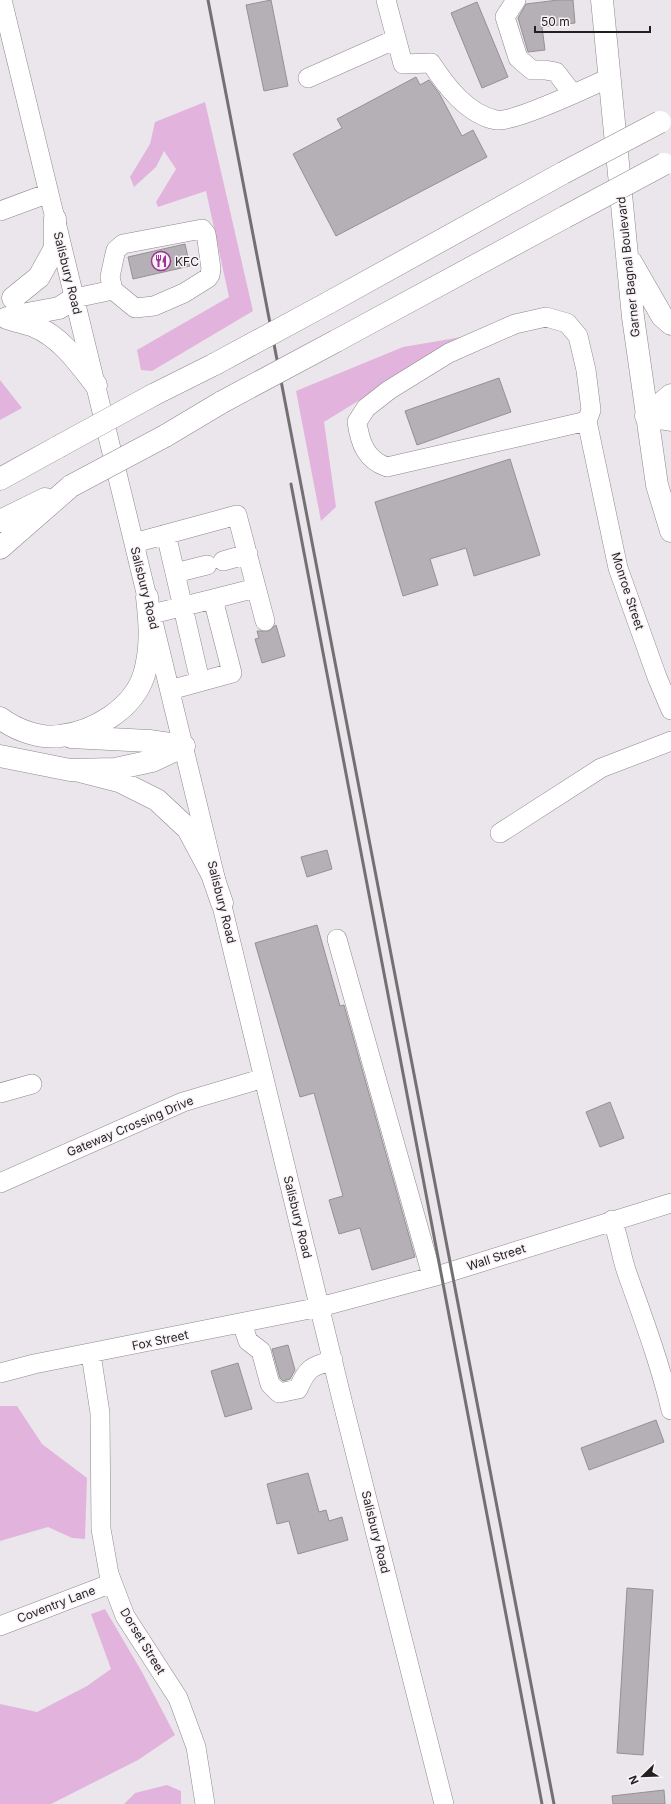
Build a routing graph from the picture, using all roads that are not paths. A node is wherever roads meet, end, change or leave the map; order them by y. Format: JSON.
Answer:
{"nodes":[{"id":1,"x":2,"y":0,"type":"edge"},
{"id":2,"x":386,"y":0,"type":"edge"},
{"id":3,"x":516,"y":0,"type":"edge"},
{"id":4,"x":602,"y":0,"type":"edge"},
{"id":5,"x":396,"y":39,"type":"junction"},
{"id":6,"x":308,"y":78,"type":"dead end"},
{"id":7,"x":609,"y":78,"type":"junction"},
{"id":8,"x":572,"y":93,"type":"junction"},
{"id":9,"x":667,"y":118,"type":"edge"},
{"id":10,"x":667,"y":162,"type":"edge"},
{"id":11,"x":49,"y":193,"type":"junction"},
{"id":12,"x":0,"y":211,"type":"edge"},
{"id":13,"x":55,"y":219,"type":"junction"},
{"id":14,"x":626,"y":254,"type":"junction"},
{"id":15,"x":113,"y":290,"type":"junction"},
{"id":16,"x":75,"y":298,"type":"junction"},
{"id":17,"x":5,"y":308,"type":"edge"},
{"id":18,"x":671,"y":324,"type":"edge"},
{"id":19,"x":96,"y":386,"type":"junction"},
{"id":20,"x":671,"y":395,"type":"edge"},
{"id":21,"x":646,"y":416,"type":"junction"},
{"id":22,"x":671,"y":420,"type":"edge"},
{"id":23,"x":587,"y":421,"type":"junction"},
{"id":24,"x":3,"y":477,"type":"edge"},
{"id":25,"x":71,"y":486,"type":"junction"},
{"id":26,"x":0,"y":521,"type":"edge"},
{"id":27,"x":671,"y":531,"type":"edge"},
{"id":28,"x":166,"y":534,"type":"junction"},
{"id":29,"x":134,"y":542,"type":"junction"},
{"id":30,"x":0,"y":548,"type":"edge"},
{"id":31,"x":248,"y":554,"type":"junction"},
{"id":32,"x":175,"y":573,"type":"junction"},
{"id":33,"x":256,"y":588,"type":"junction"},
{"id":34,"x":213,"y":599,"type":"junction"},
{"id":35,"x":150,"y":605,"type":"junction"},
{"id":36,"x":182,"y":606,"type":"junction"},
{"id":37,"x":265,"y":621,"type":"dead end"},
{"id":38,"x":200,"y":682,"type":"junction"},
{"id":39,"x":170,"y":690,"type":"junction"},
{"id":40,"x":671,"y":710,"type":"edge"},
{"id":41,"x":0,"y":718,"type":"edge"},
{"id":42,"x":58,"y":736,"type":"junction"},
{"id":43,"x":671,"y":741,"type":"edge"},
{"id":44,"x":184,"y":746,"type":"junction"},
{"id":45,"x":0,"y":756,"type":"edge"},
{"id":46,"x":76,"y":770,"type":"junction"},
{"id":47,"x":500,"y":833,"type":"dead end"},
{"id":48,"x":222,"y":903,"type":"junction"},
{"id":49,"x":337,"y":939,"type":"dead end"},
{"id":50,"x":264,"y":1078,"type":"junction"},
{"id":51,"x":32,"y":1084,"type":"dead end"},
{"id":52,"x":0,"y":1093,"type":"edge"},
{"id":53,"x":0,"y":1183,"type":"edge"},
{"id":54,"x":671,"y":1203,"type":"edge"},
{"id":55,"x":612,"y":1220,"type":"junction"},
{"id":56,"x":432,"y":1276,"type":"junction"},
{"id":57,"x":320,"y":1307,"type":"junction"},
{"id":58,"x":242,"y":1323,"type":"junction"},
{"id":59,"x":91,"y":1354,"type":"junction"},
{"id":60,"x":333,"y":1360,"type":"junction"},
{"id":61,"x":0,"y":1373,"type":"edge"},
{"id":62,"x":671,"y":1410,"type":"edge"},
{"id":63,"x":112,"y":1583,"type":"junction"},
{"id":64,"x":0,"y":1626,"type":"edge"},
{"id":65,"x":205,"y":1804,"type":"edge"},
{"id":66,"x":444,"y":1804,"type":"edge"}],
"edges":[{"from":1,"to":11,"type":"street","name":"Salisbury Road"},
{"from":2,"to":5,"type":"street"},
{"from":3,"to":8,"type":"street"},
{"from":4,"to":7,"type":"highway","name":"Garner Bagnal Boulevard"},
{"from":5,"to":6,"type":"street"},
{"from":5,"to":8,"type":"street"},
{"from":7,"to":8,"type":"street"},
{"from":7,"to":14,"type":"highway","name":"Garner Bagnal Boulevard"},
{"from":9,"to":24,"type":"highway","bridge":true},
{"from":10,"to":25,"type":"highway","bridge":true},
{"from":11,"to":12,"type":"street"},
{"from":11,"to":13,"type":"street","name":"Salisbury Road"},
{"from":13,"to":16,"type":"street","name":"Salisbury Road"},
{"from":13,"to":17,"type":"highway"},
{"from":14,"to":18,"type":"highway"},
{"from":14,"to":21,"type":"highway","name":"Garner Bagnal Boulevard"},
{"from":15,"to":15,"type":"street"},
{"from":15,"to":16,"type":"street"},
{"from":16,"to":17,"type":"highway"},
{"from":16,"to":19,"type":"street","name":"Salisbury Road"},
{"from":17,"to":19,"type":"highway"},
{"from":19,"to":29,"type":"street","name":"Salisbury Road"},
{"from":20,"to":21,"type":"highway"},
{"from":21,"to":22,"type":"highway"},
{"from":21,"to":27,"type":"highway","name":"Garner Bagnal Boulevard"},
{"from":23,"to":23,"type":"street"},
{"from":23,"to":40,"type":"street","name":"Monroe Street"},
{"from":25,"to":26,"type":"highway"},
{"from":25,"to":30,"type":"highway"},
{"from":28,"to":29,"type":"street"},
{"from":28,"to":31,"type":"street"},
{"from":28,"to":32,"type":"street"},
{"from":29,"to":35,"type":"street","name":"Salisbury Road"},
{"from":31,"to":32,"type":"street"},
{"from":31,"to":33,"type":"street"},
{"from":32,"to":36,"type":"street"},
{"from":33,"to":34,"type":"street"},
{"from":33,"to":37,"type":"street"},
{"from":34,"to":36,"type":"street"},
{"from":34,"to":38,"type":"street"},
{"from":35,"to":36,"type":"street"},
{"from":35,"to":39,"type":"street","name":"Salisbury Road"},
{"from":35,"to":42,"type":"highway"},
{"from":36,"to":38,"type":"street"},
{"from":38,"to":39,"type":"street"},
{"from":39,"to":44,"type":"street","name":"Salisbury Road"},
{"from":41,"to":42,"type":"highway"},
{"from":42,"to":44,"type":"highway"},
{"from":43,"to":47,"type":"street"},
{"from":44,"to":46,"type":"highway"},
{"from":44,"to":48,"type":"street","name":"Salisbury Road"},
{"from":45,"to":46,"type":"highway"},
{"from":46,"to":48,"type":"highway"},
{"from":48,"to":50,"type":"street","name":"Salisbury Road"},
{"from":49,"to":56,"type":"street"},
{"from":50,"to":53,"type":"street","name":"Gateway Crossing Drive"},
{"from":50,"to":57,"type":"street","name":"Salisbury Road"},
{"from":51,"to":52,"type":"street"},
{"from":54,"to":55,"type":"street","name":"Wall Street"},
{"from":55,"to":56,"type":"street","name":"Wall Street"},
{"from":55,"to":62,"type":"street"},
{"from":56,"to":57,"type":"street","name":"Wall Street"},
{"from":57,"to":58,"type":"street","name":"Fox Street"},
{"from":57,"to":60,"type":"street","name":"Salisbury Road"},
{"from":58,"to":59,"type":"street","name":"Fox Street"},
{"from":58,"to":60,"type":"street"},
{"from":59,"to":61,"type":"street","name":"Fox Street"},
{"from":59,"to":63,"type":"street","name":"Dorset Street"},
{"from":60,"to":66,"type":"street","name":"Salisbury Road"},
{"from":63,"to":64,"type":"street","name":"Coventry Lane"},
{"from":63,"to":65,"type":"street","name":"Dorset Street"}]}
